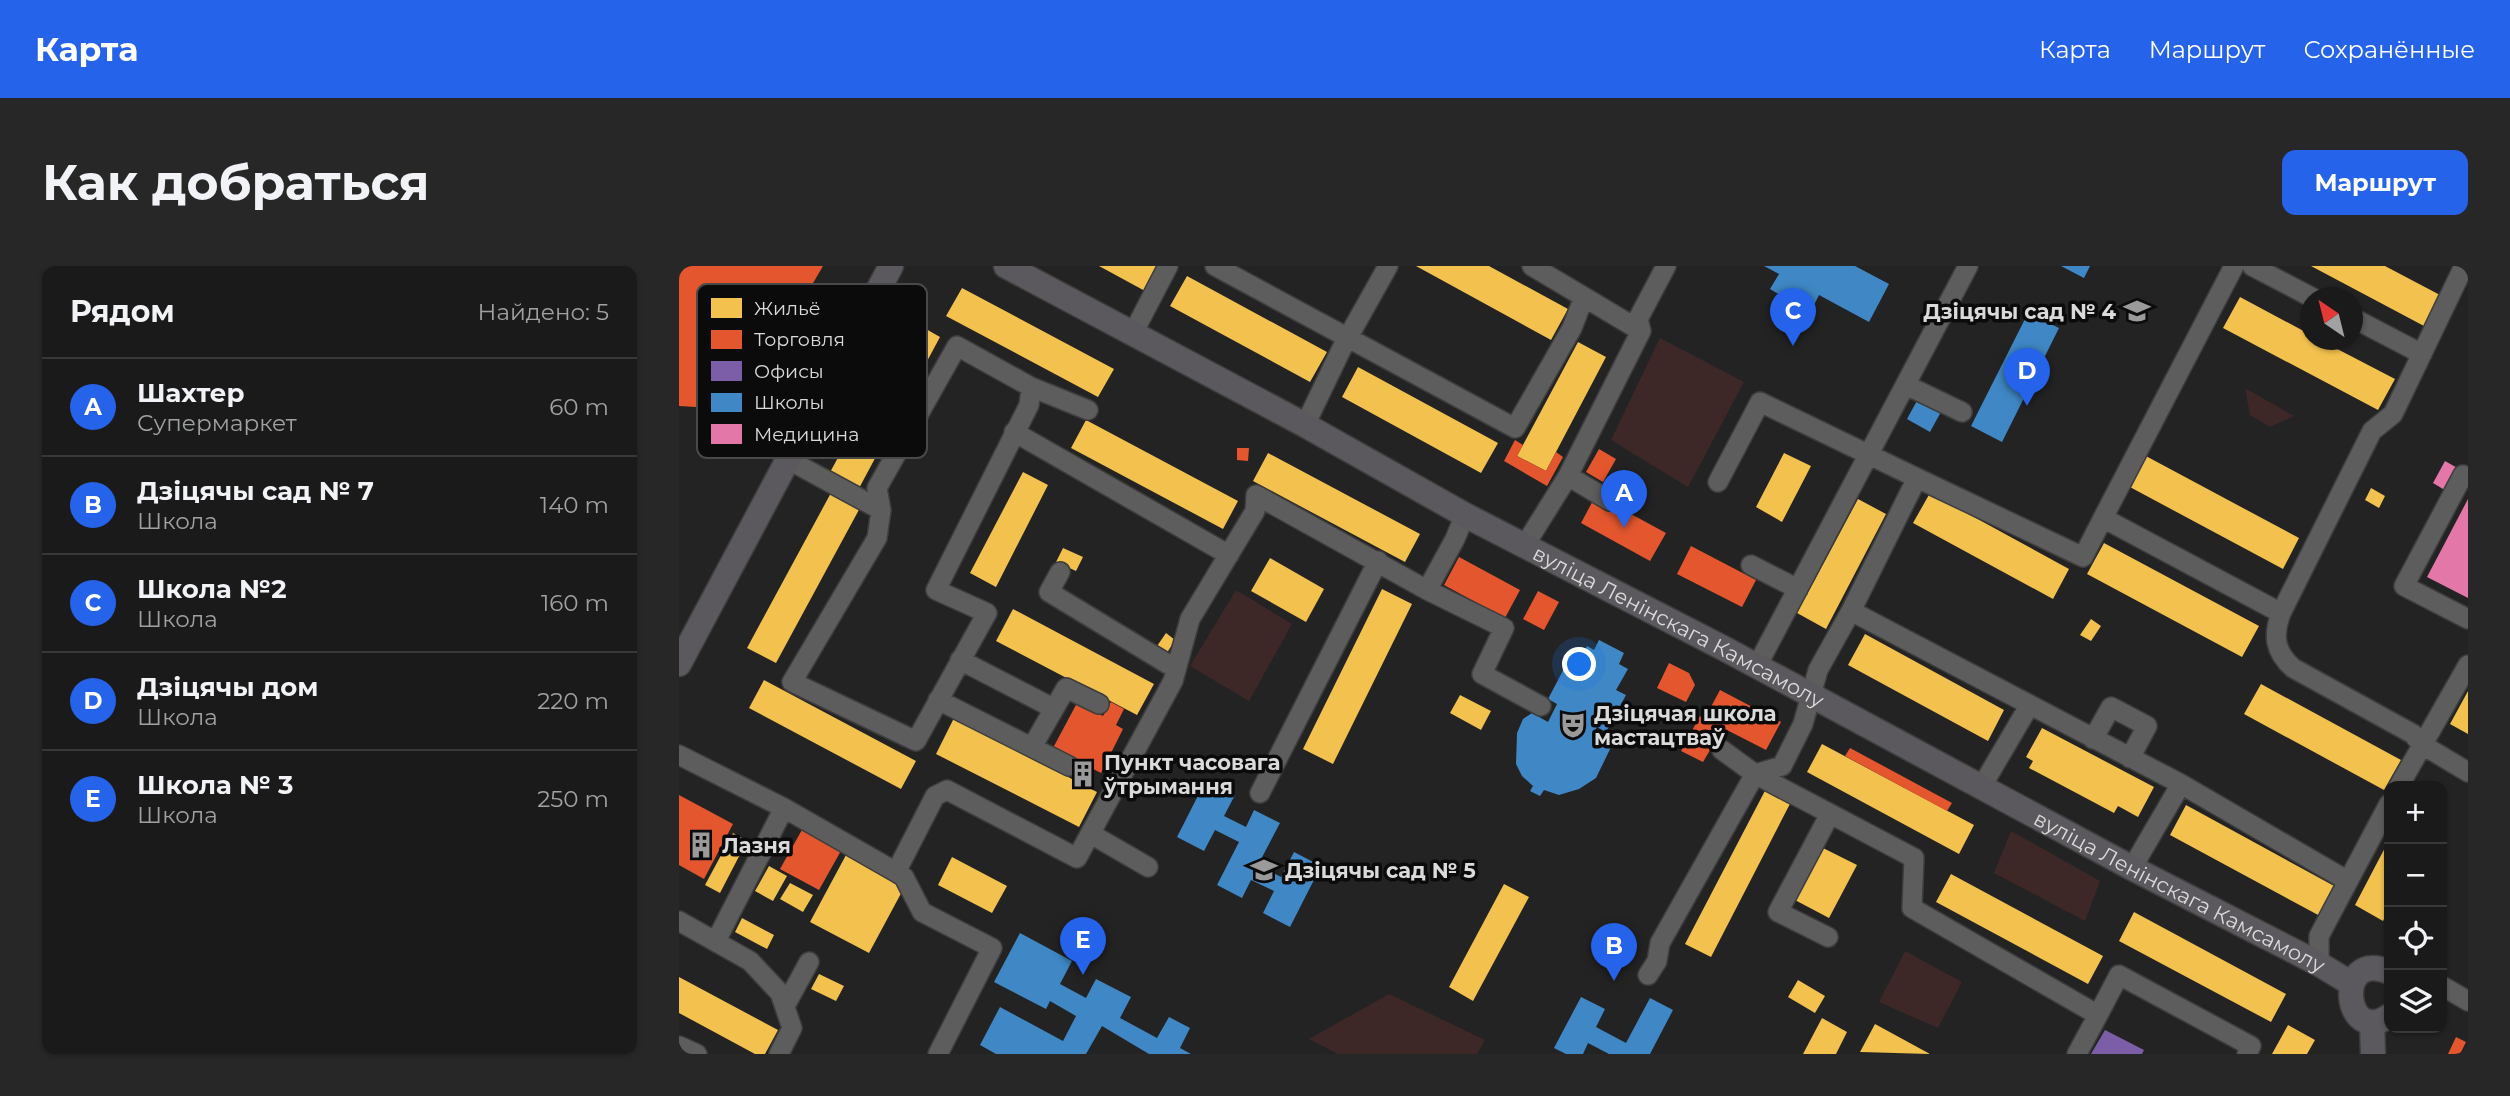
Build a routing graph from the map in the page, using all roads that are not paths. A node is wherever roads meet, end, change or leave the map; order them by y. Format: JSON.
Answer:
{"nodes":[{"id":1,"x":891,"y":266,"type":"edge"},
{"id":2,"x":1006,"y":266,"type":"edge"},
{"id":3,"x":1168,"y":266,"type":"edge"},
{"id":4,"x":1215,"y":266,"type":"edge"},
{"id":5,"x":1388,"y":266,"type":"edge"},
{"id":6,"x":1532,"y":266,"type":"edge"},
{"id":7,"x":1968,"y":266,"type":"edge"},
{"id":8,"x":2234,"y":266,"type":"edge"},
{"id":9,"x":2252,"y":266,"type":"edge"},
{"id":10,"x":2464,"y":266,"type":"edge"},
{"id":11,"x":1662,"y":268,"type":"edge"},
{"id":12,"x":881,"y":284,"type":"edge"},
{"id":13,"x":2300,"y":291,"type":"edge"},
{"id":14,"x":1584,"y":296,"type":"junction"},
{"id":15,"x":2363,"y":323,"type":"edge"},
{"id":16,"x":1641,"y":331,"type":"junction"},
{"id":17,"x":1132,"y":335,"type":"junction"},
{"id":18,"x":1349,"y":337,"type":"junction"},
{"id":19,"x":2422,"y":354,"type":"junction"},
{"id":20,"x":1906,"y":385,"type":"junction"},
{"id":21,"x":1031,"y":387,"type":"junction"},
{"id":22,"x":927,"y":399,"type":"edge"},
{"id":23,"x":1088,"y":410,"type":"dead end"},
{"id":24,"x":1962,"y":412,"type":"dead end"},
{"id":25,"x":1305,"y":425,"type":"junction"},
{"id":26,"x":1014,"y":432,"type":"junction"},
{"id":27,"x":1869,"y":455,"type":"junction"},
{"id":28,"x":894,"y":458,"type":"edge"},
{"id":29,"x":787,"y":459,"type":"joint"},
{"id":30,"x":1568,"y":476,"type":"junction"},
{"id":31,"x":1917,"y":478,"type":"junction"},
{"id":32,"x":2468,"y":478,"type":"edge"},
{"id":33,"x":1719,"y":482,"type":"dead end"},
{"id":34,"x":1610,"y":500,"type":"dead end"},
{"id":35,"x":881,"y":509,"type":"junction"},
{"id":36,"x":1465,"y":515,"type":"junction"},
{"id":37,"x":2103,"y":518,"type":"junction"},
{"id":38,"x":1525,"y":545,"type":"junction"},
{"id":39,"x":1229,"y":555,"type":"junction"},
{"id":40,"x":1378,"y":561,"type":"junction"},
{"id":41,"x":1751,"y":565,"type":"dead end"},
{"id":42,"x":1060,"y":572,"type":"dead end"},
{"id":43,"x":1798,"y":589,"type":"junction"},
{"id":44,"x":1427,"y":590,"type":"junction"},
{"id":45,"x":1851,"y":611,"type":"junction"},
{"id":46,"x":2281,"y":612,"type":"junction"},
{"id":47,"x":2468,"y":619,"type":"edge"},
{"id":48,"x":960,"y":660,"type":"junction"},
{"id":49,"x":679,"y":664,"type":"edge"},
{"id":50,"x":2468,"y":665,"type":"edge"},
{"id":51,"x":1757,"y":666,"type":"junction"},
{"id":52,"x":1176,"y":669,"type":"junction"},
{"id":53,"x":1812,"y":697,"type":"junction"},
{"id":54,"x":938,"y":700,"type":"junction"},
{"id":55,"x":1099,"y":704,"type":"dead end"},
{"id":56,"x":1541,"y":706,"type":"dead end"},
{"id":57,"x":2029,"y":706,"type":"junction"},
{"id":58,"x":1053,"y":708,"type":"junction"},
{"id":59,"x":2092,"y":739,"type":"junction"},
{"id":60,"x":2421,"y":744,"type":"junction"},
{"id":61,"x":1032,"y":747,"type":"junction"},
{"id":62,"x":1722,"y":750,"type":"dead end"},
{"id":63,"x":679,"y":755,"type":"edge"},
{"id":64,"x":2130,"y":758,"type":"junction"},
{"id":65,"x":1069,"y":766,"type":"dead end"},
{"id":66,"x":2468,"y":772,"type":"edge"},
{"id":67,"x":1755,"y":774,"type":"junction"},
{"id":68,"x":2402,"y":781,"type":"edge"},
{"id":69,"x":2181,"y":784,"type":"junction"},
{"id":70,"x":1982,"y":786,"type":"junction"},
{"id":71,"x":1260,"y":793,"type":"dead end"},
{"id":72,"x":783,"y":808,"type":"junction"},
{"id":73,"x":1831,"y":814,"type":"junction"},
{"id":74,"x":2384,"y":814,"type":"edge"},
{"id":75,"x":1091,"y":834,"type":"junction"},
{"id":76,"x":1148,"y":867,"type":"dead end"},
{"id":77,"x":2132,"y":868,"type":"junction"},
{"id":78,"x":896,"y":872,"type":"junction"},
{"id":79,"x":2349,"y":881,"type":"junction"},
{"id":80,"x":679,"y":921,"type":"edge"},
{"id":81,"x":1828,"y":937,"type":"dead end"},
{"id":82,"x":716,"y":941,"type":"junction"},
{"id":83,"x":809,"y":962,"type":"dead end"},
{"id":84,"x":2319,"y":964,"type":"junction"},
{"id":85,"x":2384,"y":971,"type":"edge"},
{"id":86,"x":1648,"y":975,"type":"dead end"},
{"id":87,"x":2352,"y":984,"type":"junction"},
{"id":88,"x":2447,"y":989,"type":"edge"},
{"id":89,"x":2468,"y":1001,"type":"edge"},
{"id":90,"x":785,"y":1006,"type":"junction"},
{"id":91,"x":2098,"y":1015,"type":"junction"},
{"id":92,"x":2381,"y":1019,"type":"edge"},
{"id":93,"x":679,"y":1046,"type":"edge"},
{"id":94,"x":697,"y":1054,"type":"edge"},
{"id":95,"x":779,"y":1054,"type":"edge"},
{"id":96,"x":938,"y":1054,"type":"edge"},
{"id":97,"x":2077,"y":1054,"type":"edge"},
{"id":98,"x":2247,"y":1054,"type":"edge"},
{"id":99,"x":2373,"y":1054,"type":"edge"}],
"edges":[{"from":1,"to":12,"type":"main road"},
{"from":2,"to":17,"type":"main road","name":"вуліца Ленінскага Камсамолу"},
{"from":3,"to":17,"type":"lane"},
{"from":4,"to":18,"type":"lane"},
{"from":5,"to":18,"type":"lane"},
{"from":6,"to":14,"type":"lane"},
{"from":7,"to":20,"type":"lane"},
{"from":8,"to":37,"type":"lane"},
{"from":9,"to":13,"type":"lane"},
{"from":10,"to":19,"type":"lane"},
{"from":11,"to":16,"type":"lane"},
{"from":14,"to":16,"type":"lane"},
{"from":14,"to":18,"type":"lane"},
{"from":15,"to":19,"type":"lane"},
{"from":16,"to":30,"type":"lane"},
{"from":17,"to":25,"type":"main road","name":"вуліца Ленінскага Камсамолу"},
{"from":18,"to":25,"type":"lane"},
{"from":19,"to":46,"type":"lane"},
{"from":20,"to":24,"type":"lane"},
{"from":20,"to":27,"type":"lane"},
{"from":21,"to":22,"type":"lane"},
{"from":21,"to":23,"type":"lane"},
{"from":21,"to":26,"type":"lane"},
{"from":25,"to":36,"type":"main road","name":"вуліца Ленінскага Камсамолу"},
{"from":26,"to":39,"type":"lane"},
{"from":26,"to":48,"type":"lane"},
{"from":27,"to":31,"type":"lane"},
{"from":27,"to":33,"type":"lane"},
{"from":27,"to":43,"type":"lane"},
{"from":28,"to":35,"type":"lane"},
{"from":29,"to":35,"type":"lane"},
{"from":29,"to":49,"type":"main road"},
{"from":30,"to":34,"type":"lane"},
{"from":30,"to":38,"type":"lane"},
{"from":31,"to":37,"type":"lane"},
{"from":31,"to":45,"type":"lane"},
{"from":32,"to":47,"type":"lane"},
{"from":35,"to":54,"type":"lane"},
{"from":36,"to":38,"type":"main road","name":"вуліца Ленінскага Камсамолу"},
{"from":36,"to":44,"type":"lane"},
{"from":37,"to":46,"type":"lane"},
{"from":38,"to":51,"type":"main road","name":"вуліца Ленінскага Камсамолу"},
{"from":39,"to":40,"type":"lane"},
{"from":39,"to":52,"type":"lane"},
{"from":40,"to":44,"type":"lane"},
{"from":40,"to":71,"type":"lane"},
{"from":41,"to":43,"type":"lane"},
{"from":42,"to":52,"type":"lane"},
{"from":43,"to":51,"type":"lane"},
{"from":44,"to":56,"type":"lane"},
{"from":45,"to":53,"type":"lane"},
{"from":45,"to":57,"type":"lane"},
{"from":46,"to":60,"type":"lane"},
{"from":48,"to":54,"type":"lane"},
{"from":48,"to":58,"type":"lane"},
{"from":50,"to":60,"type":"lane"},
{"from":51,"to":53,"type":"main road","name":"вуліца Ленінскага Камсамолу"},
{"from":52,"to":75,"type":"lane"},
{"from":53,"to":67,"type":"lane"},
{"from":53,"to":70,"type":"main road","name":"вуліца Ленінскага Камсамолу"},
{"from":54,"to":61,"type":"lane"},
{"from":55,"to":58,"type":"lane"},
{"from":57,"to":59,"type":"lane"},
{"from":57,"to":70,"type":"lane"},
{"from":58,"to":61,"type":"lane"},
{"from":59,"to":64,"type":"lane"},
{"from":59,"to":64,"type":"lane"},
{"from":60,"to":66,"type":"lane"},
{"from":60,"to":68,"type":"lane"},
{"from":61,"to":65,"type":"lane"},
{"from":62,"to":67,"type":"lane"},
{"from":63,"to":72,"type":"lane"},
{"from":64,"to":69,"type":"lane"},
{"from":67,"to":73,"type":"lane"},
{"from":67,"to":86,"type":"lane"},
{"from":69,"to":77,"type":"lane"},
{"from":69,"to":79,"type":"lane"},
{"from":70,"to":77,"type":"main road","name":"вуліца Ленінскага Камсамолу"},
{"from":72,"to":78,"type":"lane"},
{"from":72,"to":82,"type":"lane"},
{"from":73,"to":81,"type":"lane"},
{"from":73,"to":91,"type":"lane"},
{"from":74,"to":79,"type":"lane"},
{"from":75,"to":76,"type":"lane"},
{"from":75,"to":78,"type":"lane"},
{"from":77,"to":84,"type":"main road","name":"вуліца Ленінскага Камсамолу"},
{"from":78,"to":96,"type":"lane"},
{"from":79,"to":84,"type":"lane"},
{"from":80,"to":82,"type":"lane"},
{"from":82,"to":90,"type":"lane"},
{"from":83,"to":90,"type":"lane"},
{"from":84,"to":87,"type":"main road","name":"вуліца Ленінскага Камсамолу"},
{"from":85,"to":87,"type":"main road"},
{"from":87,"to":92,"type":"main road"},
{"from":88,"to":89,"type":"lane"},
{"from":90,"to":95,"type":"lane"},
{"from":91,"to":97,"type":"lane"},
{"from":91,"to":98,"type":"lane"},
{"from":92,"to":99,"type":"main road"},
{"from":93,"to":94,"type":"lane"}]}
